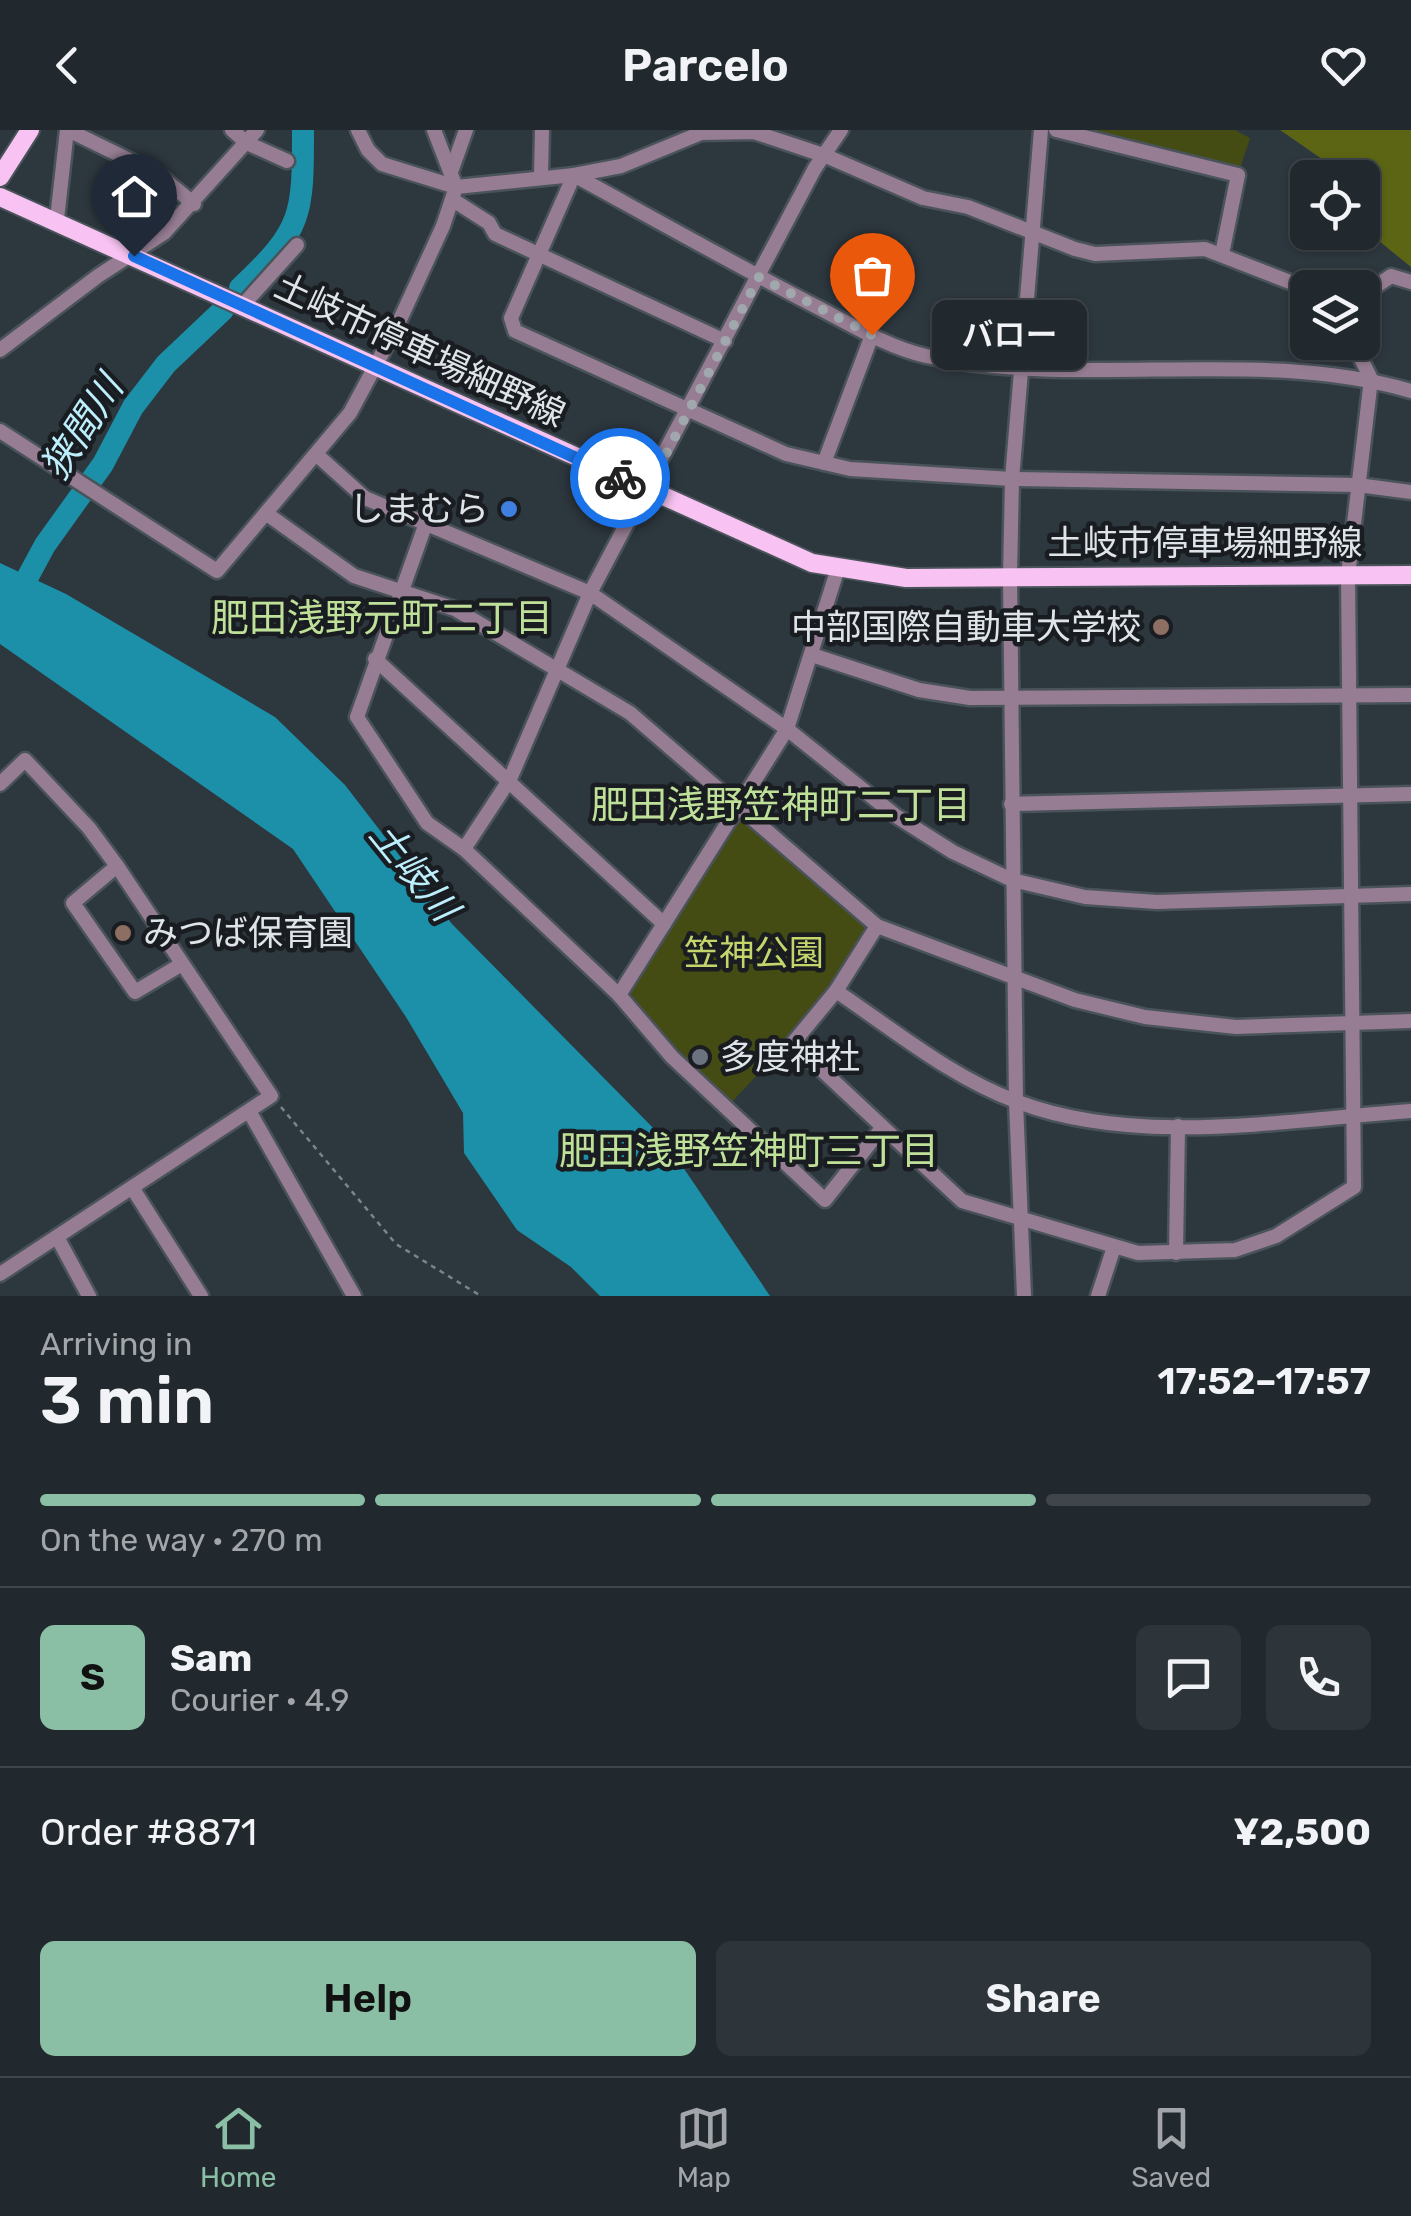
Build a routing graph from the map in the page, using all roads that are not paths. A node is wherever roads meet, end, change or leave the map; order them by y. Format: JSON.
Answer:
{"nodes":[{"id":1,"x":68,"y":130,"type":"edge"},
{"id":2,"x":232,"y":130,"type":"edge"},
{"id":3,"x":257,"y":130,"type":"edge"},
{"id":4,"x":358,"y":130,"type":"edge"},
{"id":5,"x":434,"y":130,"type":"edge"},
{"id":6,"x":466,"y":130,"type":"edge"},
{"id":7,"x":542,"y":130,"type":"edge"},
{"id":8,"x":840,"y":130,"type":"edge"},
{"id":9,"x":1041,"y":130,"type":"edge"},
{"id":10,"x":1056,"y":130,"type":"edge"},
{"id":11,"x":28,"y":131,"type":"edge"},
{"id":12,"x":701,"y":131,"type":"edge"},
{"id":13,"x":246,"y":143,"type":"junction"},
{"id":14,"x":826,"y":156,"type":"junction"},
{"id":15,"x":287,"y":162,"type":"dead end"},
{"id":16,"x":574,"y":175,"type":"junction"},
{"id":17,"x":541,"y":176,"type":"junction"},
{"id":18,"x":0,"y":177,"type":"edge"},
{"id":19,"x":453,"y":186,"type":"junction"},
{"id":20,"x":0,"y":197,"type":"edge"},
{"id":21,"x":194,"y":204,"type":"junction"},
{"id":22,"x":58,"y":219,"type":"junction"},
{"id":23,"x":1031,"y":234,"type":"junction"},
{"id":24,"x":296,"y":245,"type":"dead end"},
{"id":25,"x":540,"y":254,"type":"junction"},
{"id":26,"x":1222,"y":254,"type":"junction"},
{"id":27,"x":134,"y":256,"type":"junction"},
{"id":28,"x":759,"y":277,"type":"junction"},
{"id":29,"x":1290,"y":282,"type":"edge"},
{"id":30,"x":1411,"y":282,"type":"edge"},
{"id":31,"x":1380,"y":284,"type":"edge"},
{"id":32,"x":243,"y":306,"type":"junction"},
{"id":33,"x":872,"y":335,"type":"junction"},
{"id":34,"x":725,"y":342,"type":"junction"},
{"id":35,"x":0,"y":350,"type":"edge"},
{"id":36,"x":1362,"y":360,"type":"edge"},
{"id":37,"x":377,"y":366,"type":"junction"},
{"id":38,"x":1020,"y":369,"type":"junction"},
{"id":39,"x":1371,"y":380,"type":"junction"},
{"id":40,"x":1411,"y":391,"type":"edge"},
{"id":41,"x":689,"y":410,"type":"junction"},
{"id":42,"x":0,"y":431,"type":"edge"},
{"id":43,"x":318,"y":455,"type":"junction"},
{"id":44,"x":824,"y":463,"type":"junction"},
{"id":45,"x":1012,"y":479,"type":"junction"},
{"id":46,"x":1358,"y":485,"type":"junction"},
{"id":47,"x":647,"y":490,"type":"junction"},
{"id":48,"x":1411,"y":492,"type":"edge"},
{"id":49,"x":267,"y":514,"type":"junction"},
{"id":50,"x":426,"y":523,"type":"junction"},
{"id":51,"x":838,"y":568,"type":"junction"},
{"id":52,"x":1348,"y":575,"type":"junction"},
{"id":53,"x":1411,"y":575,"type":"edge"},
{"id":54,"x":1010,"y":576,"type":"junction"},
{"id":55,"x":399,"y":589,"type":"junction"},
{"id":56,"x":590,"y":593,"type":"junction"},
{"id":57,"x":812,"y":655,"type":"junction"},
{"id":58,"x":375,"y":659,"type":"junction"},
{"id":59,"x":557,"y":670,"type":"junction"},
{"id":60,"x":1411,"y":695,"type":"edge"},
{"id":61,"x":1349,"y":696,"type":"junction"},
{"id":62,"x":1012,"y":699,"type":"junction"},
{"id":63,"x":787,"y":729,"type":"junction"},
{"id":64,"x":510,"y":779,"type":"junction"},
{"id":65,"x":0,"y":784,"type":"edge"},
{"id":66,"x":1350,"y":794,"type":"junction"},
{"id":67,"x":1411,"y":794,"type":"edge"},
{"id":68,"x":1011,"y":804,"type":"junction"},
{"id":69,"x":739,"y":806,"type":"junction"},
{"id":70,"x":464,"y":850,"type":"junction"},
{"id":71,"x":117,"y":866,"type":"junction"},
{"id":72,"x":1012,"y":880,"type":"junction"},
{"id":73,"x":1411,"y":894,"type":"edge"},
{"id":74,"x":1351,"y":895,"type":"junction"},
{"id":75,"x":664,"y":924,"type":"junction"},
{"id":76,"x":878,"y":926,"type":"junction"},
{"id":77,"x":182,"y":964,"type":"junction"},
{"id":78,"x":1014,"y":974,"type":"junction"},
{"id":79,"x":836,"y":991,"type":"junction"},
{"id":80,"x":619,"y":995,"type":"junction"},
{"id":81,"x":1352,"y":1020,"type":"junction"},
{"id":82,"x":1411,"y":1021,"type":"edge"},
{"id":83,"x":1016,"y":1102,"type":"junction"},
{"id":84,"x":249,"y":1111,"type":"junction"},
{"id":85,"x":1411,"y":1111,"type":"edge"},
{"id":86,"x":1353,"y":1115,"type":"junction"},
{"id":87,"x":1178,"y":1126,"type":"junction"},
{"id":88,"x":882,"y":1128,"type":"junction"},
{"id":89,"x":133,"y":1189,"type":"junction"},
{"id":90,"x":1018,"y":1218,"type":"junction"},
{"id":91,"x":56,"y":1237,"type":"junction"},
{"id":92,"x":1114,"y":1247,"type":"junction"},
{"id":93,"x":1176,"y":1254,"type":"junction"},
{"id":94,"x":0,"y":1274,"type":"edge"},
{"id":95,"x":90,"y":1296,"type":"edge"},
{"id":96,"x":201,"y":1296,"type":"edge"},
{"id":97,"x":354,"y":1296,"type":"edge"},
{"id":98,"x":1024,"y":1296,"type":"edge"},
{"id":99,"x":1098,"y":1296,"type":"edge"}],
"edges":[{"from":1,"to":21,"type":"street"},
{"from":1,"to":22,"type":"street"},
{"from":2,"to":13,"type":"street"},
{"from":3,"to":13,"type":"street"},
{"from":4,"to":19,"type":"street"},
{"from":5,"to":19,"type":"street"},
{"from":6,"to":19,"type":"street"},
{"from":7,"to":17,"type":"street"},
{"from":8,"to":14,"type":"street"},
{"from":9,"to":23,"type":"street"},
{"from":10,"to":26,"type":"street"},
{"from":11,"to":18,"type":"main road"},
{"from":12,"to":14,"type":"street"},
{"from":12,"to":16,"type":"street"},
{"from":13,"to":15,"type":"street"},
{"from":13,"to":21,"type":"street"},
{"from":14,"to":23,"type":"street"},
{"from":14,"to":28,"type":"street"},
{"from":16,"to":17,"type":"street"},
{"from":16,"to":25,"type":"street"},
{"from":16,"to":28,"type":"street"},
{"from":17,"to":19,"type":"street"},
{"from":19,"to":25,"type":"street"},
{"from":19,"to":37,"type":"street"},
{"from":20,"to":22,"type":"main road","name":"土岐市停車場細野線"},
{"from":21,"to":27,"type":"street"},
{"from":22,"to":27,"type":"main road","name":"土岐市停車場細野線"},
{"from":23,"to":26,"type":"street"},
{"from":23,"to":38,"type":"street"},
{"from":24,"to":32,"type":"street"},
{"from":25,"to":34,"type":"street"},
{"from":25,"to":41,"type":"street"},
{"from":26,"to":29,"type":"street"},
{"from":27,"to":32,"type":"main road","name":"土岐市停車場細野線"},
{"from":27,"to":35,"type":"street"},
{"from":28,"to":33,"type":"street"},
{"from":28,"to":34,"type":"street"},
{"from":30,"to":31,"type":"street"},
{"from":32,"to":37,"type":"main road","name":"土岐市停車場細野線"},
{"from":33,"to":38,"type":"street"},
{"from":33,"to":44,"type":"street"},
{"from":34,"to":41,"type":"street"},
{"from":36,"to":39,"type":"street"},
{"from":37,"to":43,"type":"street"},
{"from":37,"to":47,"type":"main road","name":"土岐市停車場細野線"},
{"from":38,"to":39,"type":"street"},
{"from":38,"to":45,"type":"street"},
{"from":39,"to":40,"type":"street"},
{"from":39,"to":46,"type":"street"},
{"from":41,"to":44,"type":"street"},
{"from":41,"to":47,"type":"street"},
{"from":42,"to":49,"type":"street"},
{"from":43,"to":49,"type":"street"},
{"from":43,"to":50,"type":"street"},
{"from":44,"to":45,"type":"street"},
{"from":45,"to":46,"type":"street"},
{"from":45,"to":54,"type":"street"},
{"from":46,"to":48,"type":"street"},
{"from":46,"to":52,"type":"street"},
{"from":47,"to":51,"type":"main road","name":"土岐市停車場細野線"},
{"from":47,"to":56,"type":"street"},
{"from":49,"to":55,"type":"street"},
{"from":50,"to":55,"type":"street"},
{"from":50,"to":56,"type":"street"},
{"from":51,"to":54,"type":"main road","name":"土岐市停車場細野線"},
{"from":51,"to":57,"type":"street"},
{"from":52,"to":53,"type":"main road","name":"土岐市停車場細野線"},
{"from":52,"to":54,"type":"main road","name":"土岐市停車場細野線"},
{"from":52,"to":61,"type":"street"},
{"from":54,"to":62,"type":"street"},
{"from":55,"to":58,"type":"street"},
{"from":55,"to":59,"type":"street"},
{"from":56,"to":59,"type":"street"},
{"from":56,"to":63,"type":"street"},
{"from":57,"to":62,"type":"street"},
{"from":57,"to":63,"type":"street"},
{"from":58,"to":64,"type":"street"},
{"from":58,"to":70,"type":"street"},
{"from":59,"to":64,"type":"street"},
{"from":59,"to":69,"type":"street"},
{"from":60,"to":61,"type":"street"},
{"from":61,"to":62,"type":"street"},
{"from":61,"to":66,"type":"street"},
{"from":62,"to":68,"type":"street"},
{"from":63,"to":69,"type":"street"},
{"from":63,"to":72,"type":"street"},
{"from":64,"to":70,"type":"street"},
{"from":64,"to":75,"type":"street"},
{"from":65,"to":71,"type":"street"},
{"from":66,"to":67,"type":"street"},
{"from":66,"to":68,"type":"street"},
{"from":66,"to":74,"type":"street"},
{"from":68,"to":72,"type":"street"},
{"from":69,"to":75,"type":"street"},
{"from":69,"to":76,"type":"street"},
{"from":70,"to":80,"type":"street"},
{"from":71,"to":77,"type":"street"},
{"from":71,"to":77,"type":"street"},
{"from":72,"to":74,"type":"street"},
{"from":72,"to":78,"type":"street"},
{"from":73,"to":74,"type":"street"},
{"from":74,"to":81,"type":"street"},
{"from":75,"to":80,"type":"street"},
{"from":76,"to":78,"type":"street"},
{"from":76,"to":79,"type":"street"},
{"from":77,"to":84,"type":"street"},
{"from":78,"to":81,"type":"street"},
{"from":78,"to":83,"type":"street"},
{"from":79,"to":83,"type":"street"},
{"from":79,"to":88,"type":"street"},
{"from":80,"to":88,"type":"street"},
{"from":81,"to":82,"type":"street"},
{"from":81,"to":86,"type":"street"},
{"from":83,"to":87,"type":"street"},
{"from":83,"to":90,"type":"street"},
{"from":84,"to":89,"type":"street"},
{"from":84,"to":97,"type":"street"},
{"from":85,"to":86,"type":"street"},
{"from":86,"to":87,"type":"street"},
{"from":86,"to":93,"type":"street"},
{"from":87,"to":93,"type":"street"},
{"from":88,"to":90,"type":"street"},
{"from":89,"to":91,"type":"street"},
{"from":89,"to":96,"type":"street"},
{"from":90,"to":92,"type":"street"},
{"from":90,"to":98,"type":"street"},
{"from":91,"to":94,"type":"street"},
{"from":91,"to":95,"type":"street"},
{"from":92,"to":93,"type":"street"},
{"from":92,"to":99,"type":"street"}]}
